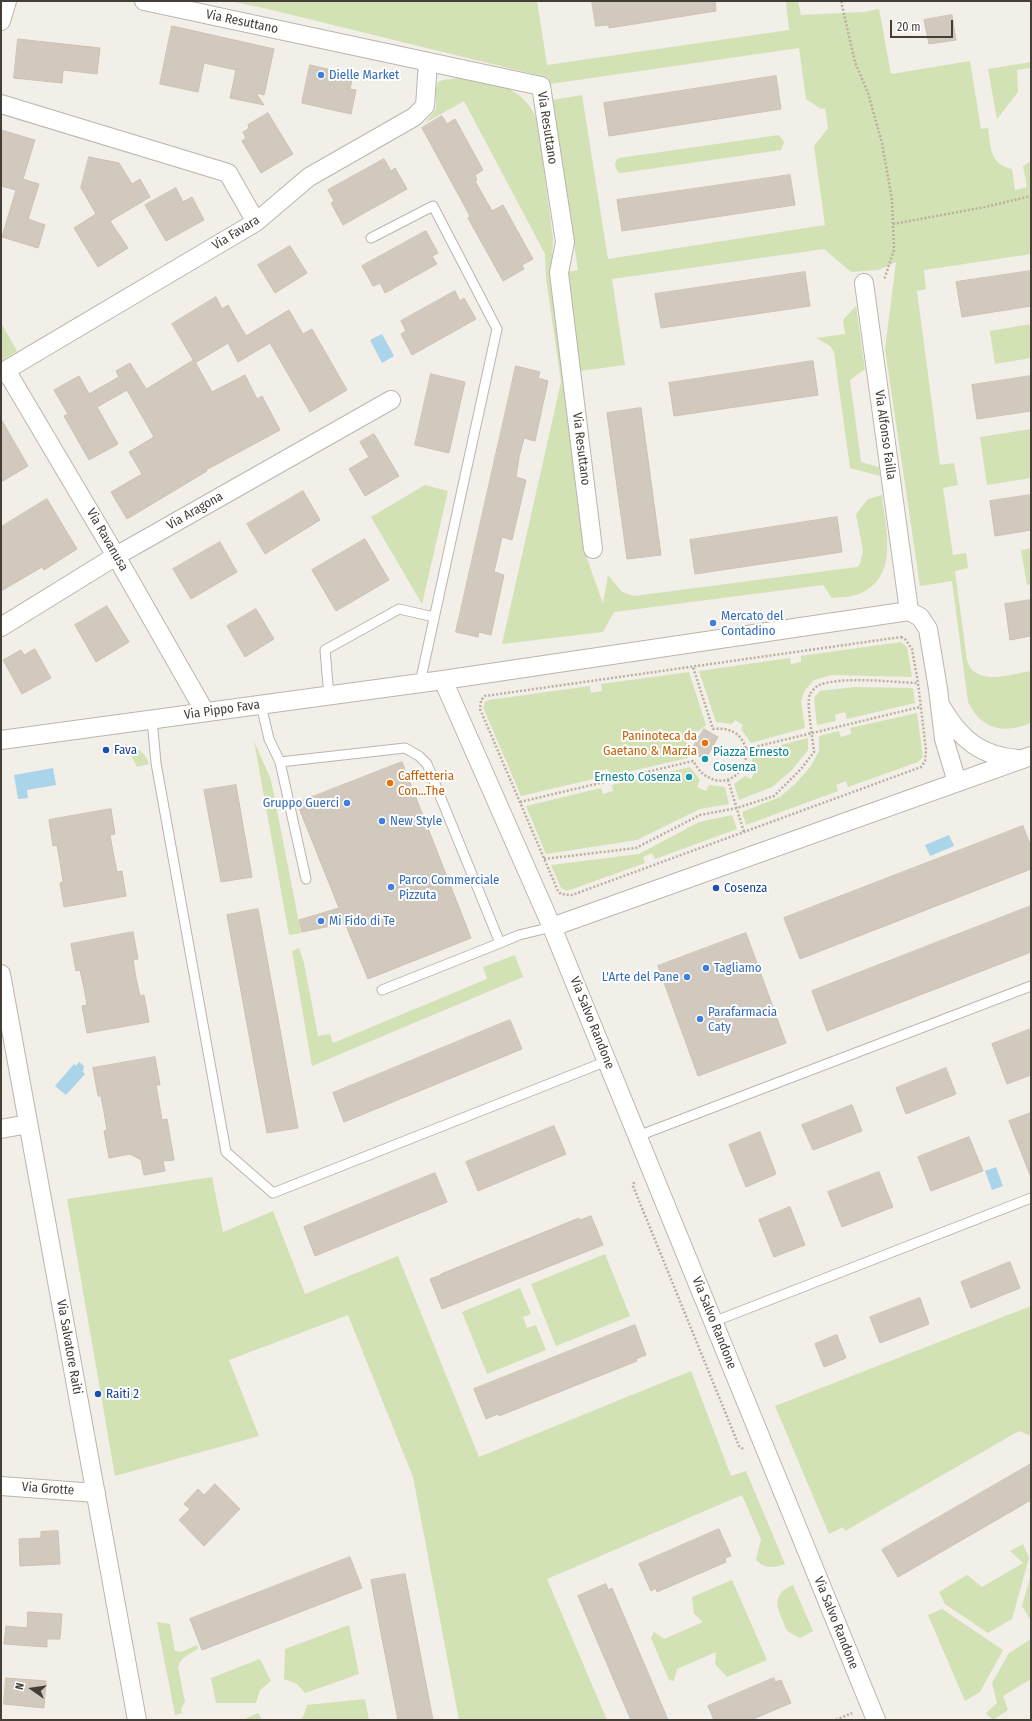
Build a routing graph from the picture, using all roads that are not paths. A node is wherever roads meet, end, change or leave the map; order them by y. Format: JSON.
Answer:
{"nodes":[{"id":1,"x":7,"y":1,"type":"edge"},
{"id":2,"x":144,"y":1,"type":"edge"},
{"id":3,"x":1,"y":21,"type":"edge"},
{"id":4,"x":428,"y":62,"type":"junction"},
{"id":5,"x":1,"y":104,"type":"edge"},
{"id":6,"x":256,"y":222,"type":"junction"},
{"id":7,"x":371,"y":238,"type":"dead end"},
{"id":8,"x":864,"y":283,"type":"dead end"},
{"id":9,"x":3,"y":371,"type":"edge"},
{"id":10,"x":390,"y":400,"type":"dead end"},
{"id":11,"x":593,"y":549,"type":"dead end"},
{"id":12,"x":116,"y":556,"type":"junction"},
{"id":13,"x":909,"y":611,"type":"junction"},
{"id":14,"x":434,"y":617,"type":"junction"},
{"id":15,"x":1,"y":627,"type":"edge"},
{"id":16,"x":443,"y":680,"type":"junction"},
{"id":17,"x":420,"y":683,"type":"junction"},
{"id":18,"x":329,"y":696,"type":"junction"},
{"id":19,"x":261,"y":705,"type":"junction"},
{"id":20,"x":940,"y":705,"type":"junction"},
{"id":21,"x":205,"y":712,"type":"junction"},
{"id":22,"x":152,"y":719,"type":"junction"},
{"id":23,"x":1,"y":740,"type":"edge"},
{"id":24,"x":1026,"y":758,"type":"edge"},
{"id":25,"x":280,"y":762,"type":"junction"},
{"id":26,"x":957,"y":782,"type":"junction"},
{"id":27,"x":306,"y":879,"type":"dead end"},
{"id":28,"x":552,"y":927,"type":"junction"},
{"id":29,"x":500,"y":943,"type":"junction"},
{"id":30,"x":1,"y":974,"type":"edge"},
{"id":31,"x":1031,"y":986,"type":"edge"},
{"id":32,"x":382,"y":990,"type":"dead end"},
{"id":33,"x":608,"y":1062,"type":"junction"},
{"id":34,"x":28,"y":1124,"type":"junction"},
{"id":35,"x":1,"y":1129,"type":"edge"},
{"id":36,"x":638,"y":1136,"type":"junction"},
{"id":37,"x":1031,"y":1198,"type":"edge"},
{"id":38,"x":713,"y":1322,"type":"junction"},
{"id":39,"x":1,"y":1486,"type":"edge"},
{"id":40,"x":96,"y":1493,"type":"junction"},
{"id":41,"x":873,"y":1719,"type":"edge"},
{"id":42,"x":137,"y":1720,"type":"edge"}],
"edges":[{"from":1,"to":3,"type":"street"},
{"from":2,"to":4,"type":"street","name":"Via Resuttano"},
{"from":4,"to":6,"type":"street","name":"Via Favara"},
{"from":4,"to":11,"type":"street","name":"Via Resuttano"},
{"from":5,"to":6,"type":"street"},
{"from":6,"to":9,"type":"street","name":"Via Favara"},
{"from":7,"to":14,"type":"lane"},
{"from":8,"to":13,"type":"street","name":"Via Alfonso Failla"},
{"from":9,"to":12,"type":"street","name":"Via Ravanusa"},
{"from":10,"to":12,"type":"street","name":"Via Aragona"},
{"from":12,"to":15,"type":"street","name":"Via Aragona"},
{"from":12,"to":21,"type":"street","name":"Via Ravanusa"},
{"from":13,"to":16,"type":"street","name":"Via Pippo Fava"},
{"from":13,"to":20,"type":"street"},
{"from":14,"to":17,"type":"lane"},
{"from":14,"to":18,"type":"lane"},
{"from":16,"to":17,"type":"street","name":"Via Pippo Fava"},
{"from":16,"to":28,"type":"street","name":"Via Salvo Randone"},
{"from":17,"to":18,"type":"street","name":"Via Pippo Fava"},
{"from":18,"to":19,"type":"street","name":"Via Pippo Fava"},
{"from":19,"to":21,"type":"street","name":"Via Pippo Fava"},
{"from":19,"to":25,"type":"lane"},
{"from":20,"to":24,"type":"street"},
{"from":20,"to":26,"type":"street"},
{"from":21,"to":22,"type":"street","name":"Via Pippo Fava"},
{"from":22,"to":23,"type":"street","name":"Via Pippo Fava"},
{"from":22,"to":33,"type":"lane"},
{"from":24,"to":26,"type":"street"},
{"from":25,"to":27,"type":"lane"},
{"from":25,"to":29,"type":"lane"},
{"from":26,"to":28,"type":"street"},
{"from":28,"to":29,"type":"lane"},
{"from":28,"to":33,"type":"street","name":"Via Salvo Randone"},
{"from":29,"to":32,"type":"lane"},
{"from":30,"to":34,"type":"street","name":"Via Salvatore Raiti"},
{"from":31,"to":36,"type":"lane"},
{"from":33,"to":36,"type":"street","name":"Via Salvo Randone"},
{"from":34,"to":35,"type":"street"},
{"from":34,"to":40,"type":"street","name":"Via Salvatore Raiti"},
{"from":36,"to":38,"type":"street","name":"Via Salvo Randone"},
{"from":37,"to":38,"type":"lane"},
{"from":38,"to":41,"type":"street","name":"Via Salvo Randone"},
{"from":39,"to":40,"type":"street","name":"Via Grotte"},
{"from":40,"to":42,"type":"street","name":"Via Salvatore Raiti"}]}
